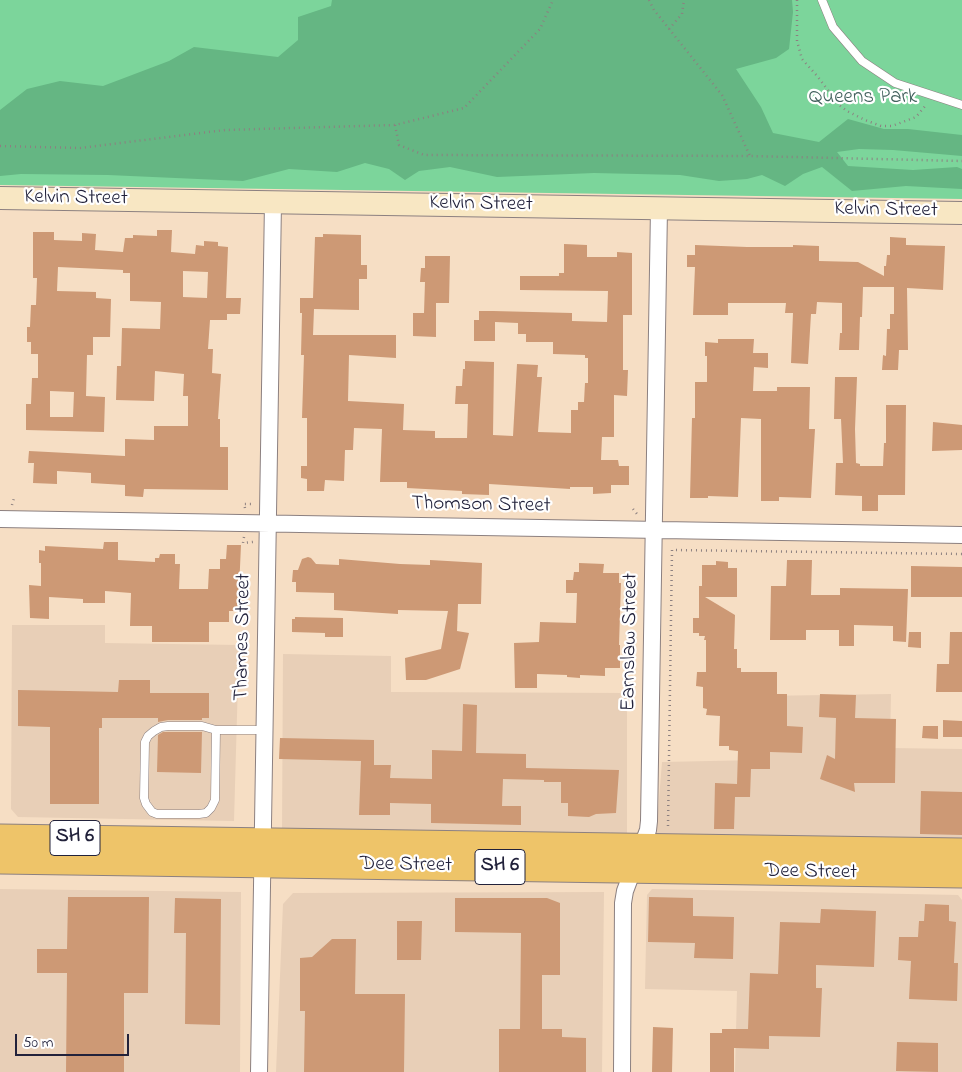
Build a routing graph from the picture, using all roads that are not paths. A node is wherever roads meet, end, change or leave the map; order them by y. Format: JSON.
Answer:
{"nodes":[{"id":1,"x":822,"y":0,"type":"edge"},
{"id":2,"x":962,"y":105,"type":"edge"},
{"id":3,"x":0,"y":198,"type":"edge"},
{"id":4,"x":273,"y":202,"type":"junction"},
{"id":5,"x":659,"y":208,"type":"junction"},
{"id":6,"x":962,"y":213,"type":"edge"},
{"id":7,"x":0,"y":519,"type":"edge"},
{"id":8,"x":267,"y":524,"type":"junction"},
{"id":9,"x":654,"y":530,"type":"junction"},
{"id":10,"x":962,"y":535,"type":"edge"},
{"id":11,"x":216,"y":730,"type":"junction"},
{"id":12,"x":264,"y":730,"type":"junction"},
{"id":13,"x":0,"y":837,"type":"edge"},
{"id":14,"x":262,"y":852,"type":"junction"},
{"id":15,"x":958,"y":852,"type":"edge"},
{"id":16,"x":638,"y":858,"type":"junction"},
{"id":17,"x":0,"y":860,"type":"edge"},
{"id":18,"x":962,"y":875,"type":"edge"},
{"id":19,"x":259,"y":1072,"type":"edge"},
{"id":20,"x":622,"y":1072,"type":"edge"}],
"edges":[{"from":1,"to":2,"type":"lane"},
{"from":3,"to":4,"type":"main road","name":"Kelvin Street"},
{"from":4,"to":5,"type":"main road","name":"Kelvin Street"},
{"from":4,"to":8,"type":"street","name":"Thames Street"},
{"from":5,"to":6,"type":"main road","name":"Kelvin Street"},
{"from":5,"to":9,"type":"street","name":"Earnslaw Street"},
{"from":7,"to":8,"type":"street","name":"Thomson Street"},
{"from":8,"to":9,"type":"street","name":"Thomson Street"},
{"from":8,"to":12,"type":"street","name":"Thames Street"},
{"from":9,"to":10,"type":"street","name":"Thomson Street"},
{"from":9,"to":16,"type":"street","name":"Earnslaw Street"},
{"from":11,"to":11,"type":"lane"},
{"from":11,"to":12,"type":"lane"},
{"from":12,"to":14,"type":"street","name":"Thames Street"},
{"from":13,"to":14,"type":"main road","name":"Dee Street","number":"SH 6"},
{"from":14,"to":16,"type":"main road","name":"Dee Street","number":"SH 6"},
{"from":14,"to":17,"type":"main road","name":"Dee Street","number":"SH 6"},
{"from":14,"to":19,"type":"street","name":"Thames Street"},
{"from":15,"to":16,"type":"main road","name":"Dee Street","number":"SH 6"},
{"from":16,"to":18,"type":"main road","name":"Dee Street","number":"SH 6"},
{"from":16,"to":20,"type":"street","name":"Earnslaw Street"}]}
